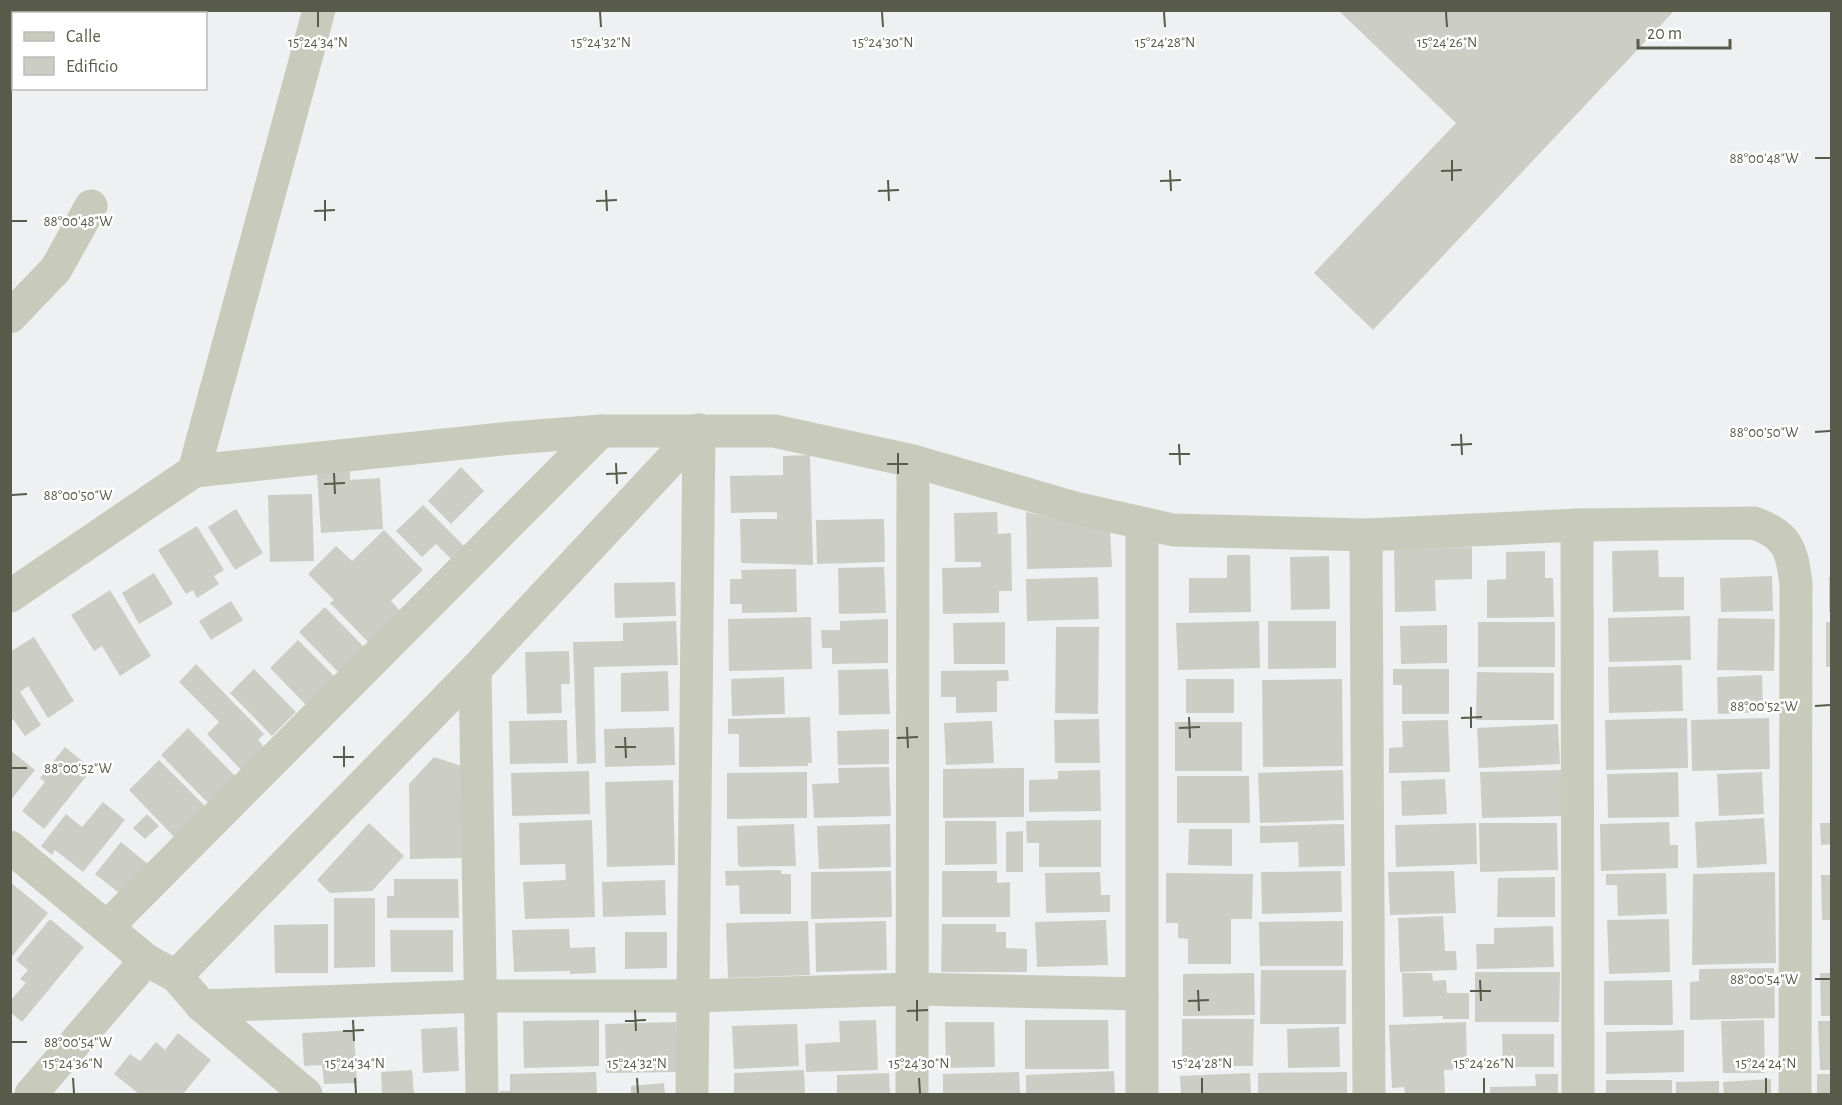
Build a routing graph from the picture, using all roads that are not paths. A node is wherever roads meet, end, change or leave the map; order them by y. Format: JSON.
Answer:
{"nodes":[{"id":1,"x":319,"y":10,"type":"edge"},
{"id":2,"x":91,"y":206,"type":"dead end"},
{"id":3,"x":10,"y":317,"type":"edge"},
{"id":4,"x":699,"y":430,"type":"junction"},
{"id":5,"x":601,"y":431,"type":"junction"},
{"id":6,"x":913,"y":461,"type":"junction"},
{"id":7,"x":194,"y":471,"type":"junction"},
{"id":8,"x":1142,"y":525,"type":"junction"},
{"id":9,"x":1577,"y":525,"type":"junction"},
{"id":10,"x":1366,"y":535,"type":"junction"},
{"id":11,"x":10,"y":596,"type":"edge"},
{"id":12,"x":475,"y":670,"type":"junction"},
{"id":13,"x":10,"y":847,"type":"edge"},
{"id":14,"x":108,"y":926,"type":"junction"},
{"id":15,"x":146,"y":960,"type":"junction"},
{"id":16,"x":176,"y":976,"type":"junction"},
{"id":17,"x":912,"y":988,"type":"junction"},
{"id":18,"x":1142,"y":994,"type":"junction"},
{"id":19,"x":481,"y":996,"type":"junction"},
{"id":20,"x":692,"y":996,"type":"junction"},
{"id":21,"x":202,"y":1006,"type":"junction"},
{"id":22,"x":31,"y":1095,"type":"edge"},
{"id":23,"x":306,"y":1095,"type":"edge"},
{"id":24,"x":482,"y":1095,"type":"edge"},
{"id":25,"x":692,"y":1095,"type":"edge"},
{"id":26,"x":912,"y":1095,"type":"edge"},
{"id":27,"x":1142,"y":1095,"type":"edge"},
{"id":28,"x":1369,"y":1095,"type":"edge"},
{"id":29,"x":1578,"y":1095,"type":"edge"},
{"id":30,"x":1795,"y":1095,"type":"edge"}],
"edges":[{"from":1,"to":7,"type":"street"},
{"from":2,"to":3,"type":"street"},
{"from":4,"to":5,"type":"street"},
{"from":4,"to":6,"type":"street"},
{"from":4,"to":12,"type":"street"},
{"from":4,"to":20,"type":"street"},
{"from":5,"to":7,"type":"street"},
{"from":5,"to":14,"type":"street"},
{"from":6,"to":8,"type":"street"},
{"from":6,"to":17,"type":"street"},
{"from":7,"to":11,"type":"street"},
{"from":8,"to":10,"type":"street"},
{"from":8,"to":18,"type":"street"},
{"from":9,"to":10,"type":"street"},
{"from":9,"to":29,"type":"street"},
{"from":9,"to":30,"type":"street"},
{"from":10,"to":28,"type":"street"},
{"from":12,"to":16,"type":"street"},
{"from":12,"to":19,"type":"street"},
{"from":13,"to":14,"type":"street"},
{"from":14,"to":15,"type":"street"},
{"from":15,"to":16,"type":"street"},
{"from":15,"to":22,"type":"street"},
{"from":16,"to":21,"type":"street"},
{"from":17,"to":18,"type":"street"},
{"from":17,"to":20,"type":"street"},
{"from":17,"to":26,"type":"street"},
{"from":18,"to":27,"type":"street"},
{"from":19,"to":20,"type":"street"},
{"from":19,"to":21,"type":"street"},
{"from":19,"to":24,"type":"street"},
{"from":20,"to":25,"type":"street"},
{"from":21,"to":23,"type":"street"}]}
